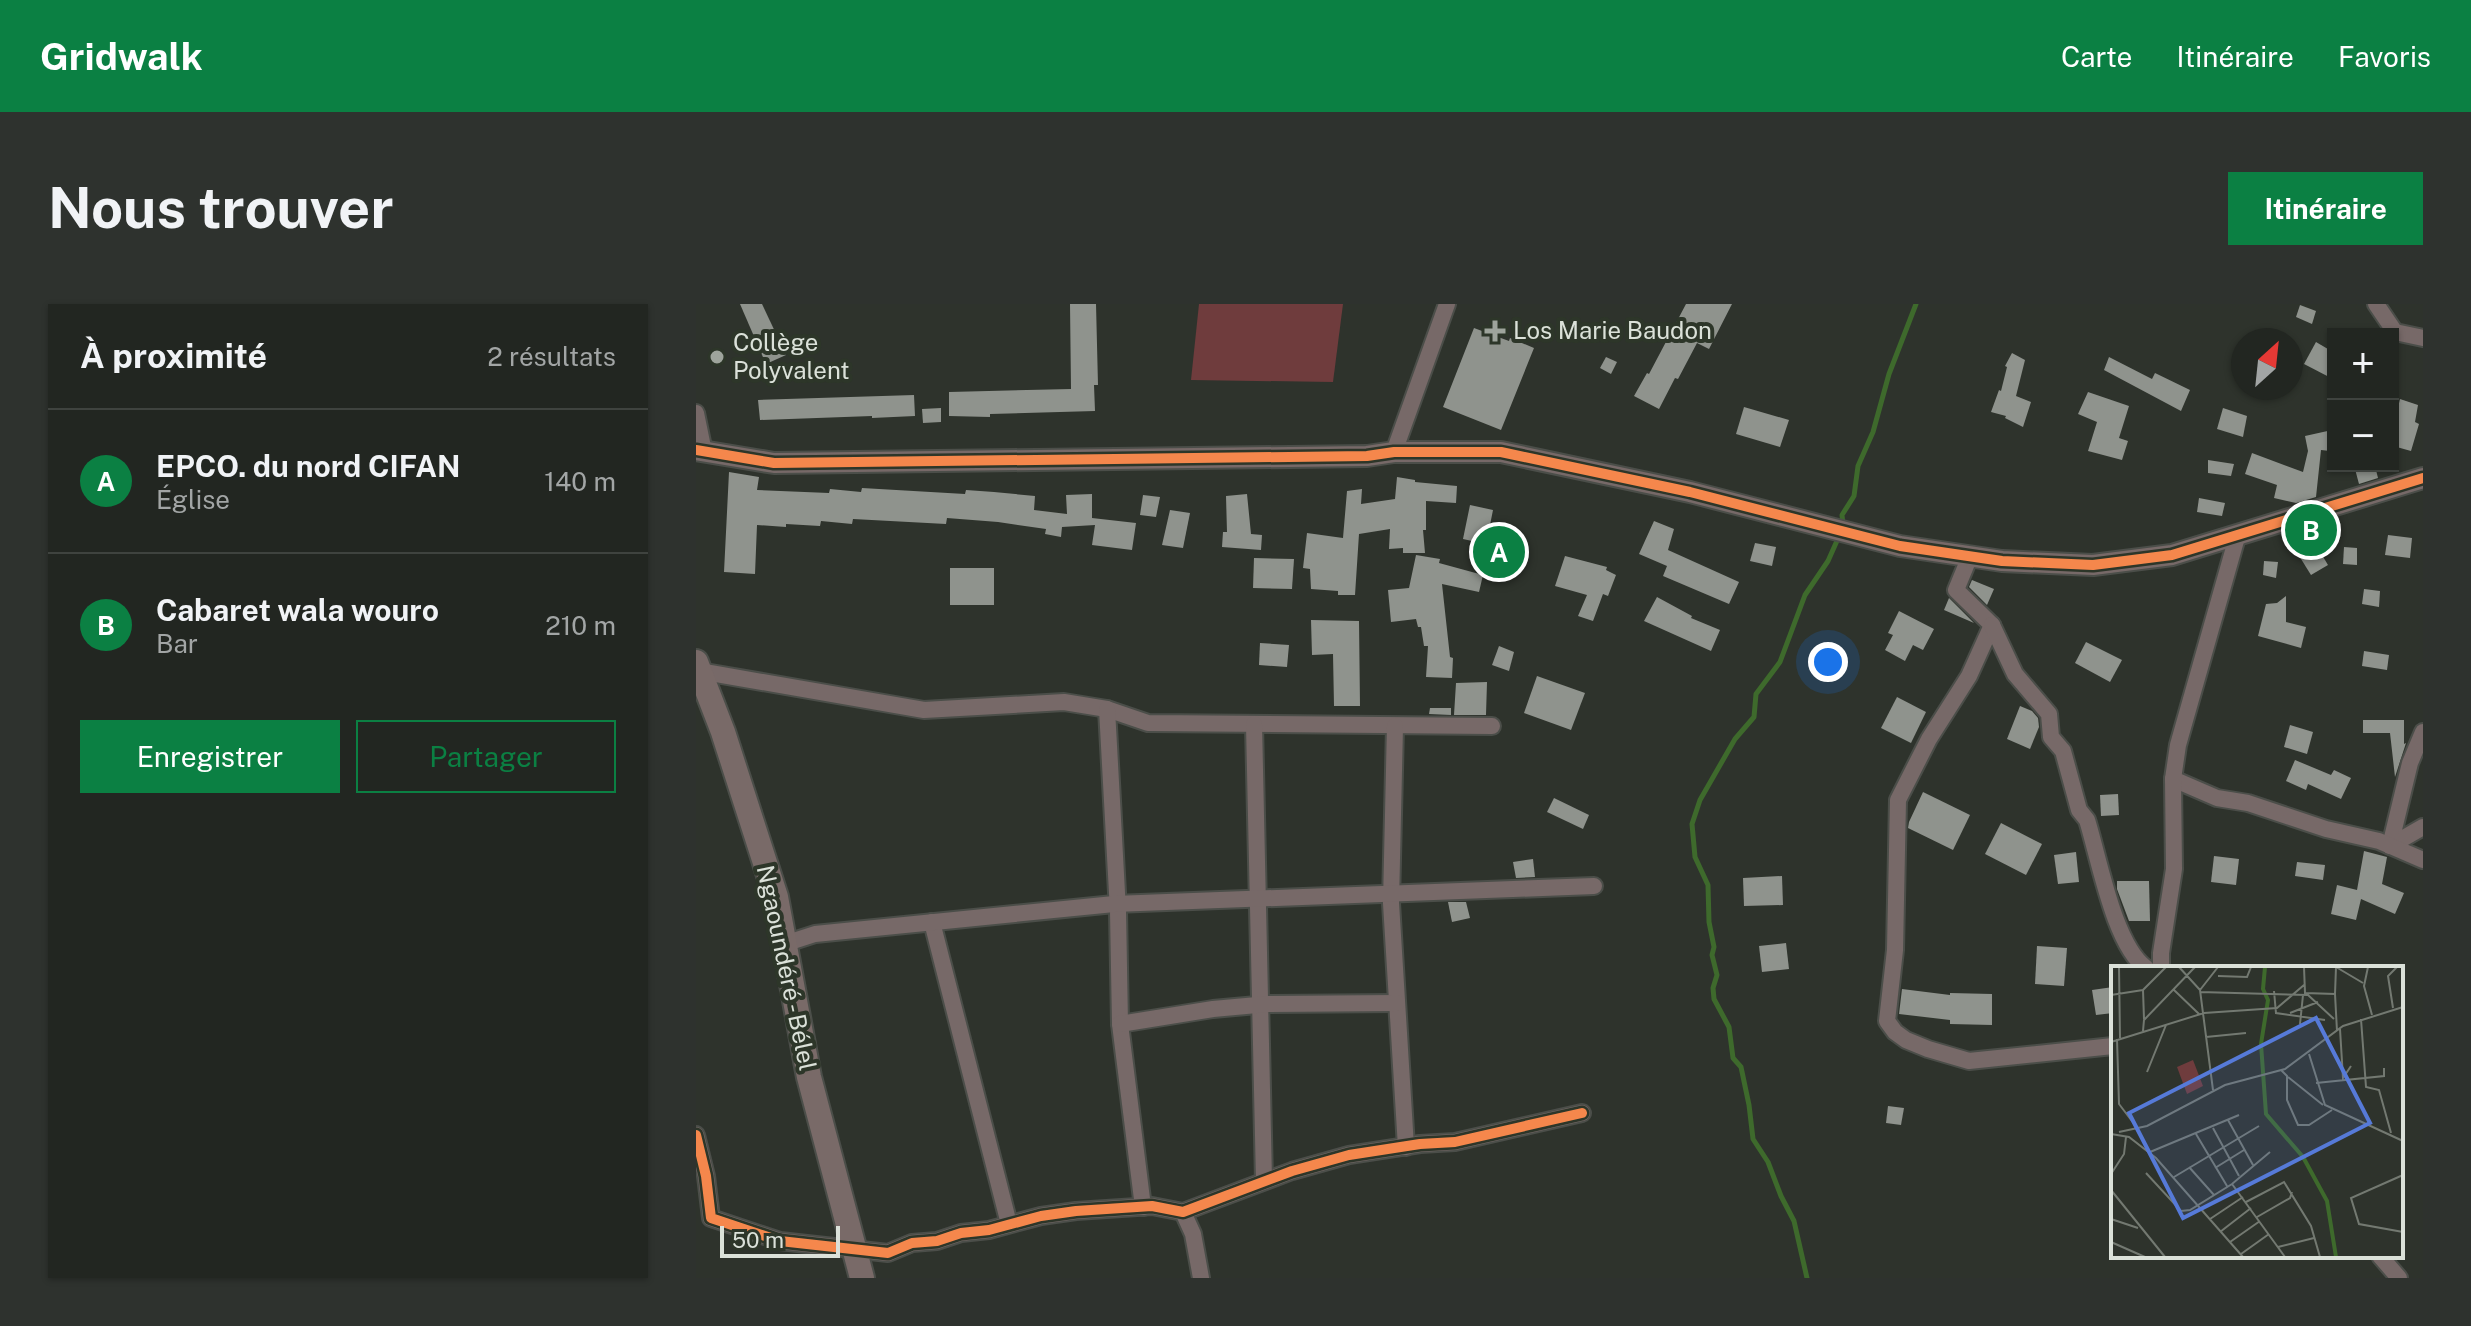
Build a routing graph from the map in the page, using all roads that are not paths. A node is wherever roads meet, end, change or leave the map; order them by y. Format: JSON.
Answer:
{"nodes":[{"id":1,"x":1447,"y":304,"type":"edge"},
{"id":2,"x":2376,"y":304,"type":"edge"},
{"id":3,"x":2423,"y":338,"type":"edge"},
{"id":4,"x":696,"y":413,"type":"edge"},
{"id":5,"x":700,"y":451,"type":"edge"},
{"id":6,"x":1394,"y":452,"type":"junction"},
{"id":7,"x":2423,"y":478,"type":"edge"},
{"id":8,"x":2237,"y":537,"type":"junction"},
{"id":9,"x":1970,"y":556,"type":"junction"},
{"id":10,"x":1992,"y":625,"type":"junction"},
{"id":11,"x":698,"y":667,"type":"edge"},
{"id":12,"x":1107,"y":709,"type":"junction"},
{"id":13,"x":1254,"y":724,"type":"junction"},
{"id":14,"x":1395,"y":726,"type":"junction"},
{"id":15,"x":1492,"y":726,"type":"dead end"},
{"id":16,"x":2423,"y":732,"type":"edge"},
{"id":17,"x":2173,"y":779,"type":"junction"},
{"id":18,"x":2423,"y":827,"type":"edge"},
{"id":19,"x":2390,"y":846,"type":"junction"},
{"id":20,"x":2423,"y":860,"type":"edge"},
{"id":21,"x":1594,"y":886,"type":"dead end"},
{"id":22,"x":1391,"y":893,"type":"junction"},
{"id":23,"x":1258,"y":899,"type":"junction"},
{"id":24,"x":1118,"y":904,"type":"junction"},
{"id":25,"x":932,"y":922,"type":"junction"},
{"id":26,"x":784,"y":944,"type":"junction"},
{"id":27,"x":2144,"y":966,"type":"edge"},
{"id":28,"x":2161,"y":966,"type":"edge"},
{"id":29,"x":1397,"y":1003,"type":"junction"},
{"id":30,"x":1260,"y":1005,"type":"junction"},
{"id":31,"x":1120,"y":1024,"type":"junction"},
{"id":32,"x":2111,"y":1046,"type":"edge"},
{"id":33,"x":1582,"y":1113,"type":"dead end"},
{"id":34,"x":696,"y":1135,"type":"edge"},
{"id":35,"x":1406,"y":1147,"type":"junction"},
{"id":36,"x":1264,"y":1181,"type":"junction"},
{"id":37,"x":1143,"y":1207,"type":"junction"},
{"id":38,"x":1183,"y":1212,"type":"junction"},
{"id":39,"x":1009,"y":1224,"type":"junction"},
{"id":40,"x":854,"y":1248,"type":"junction"},
{"id":41,"x":2382,"y":1258,"type":"edge"},
{"id":42,"x":862,"y":1278,"type":"edge"},
{"id":43,"x":1201,"y":1278,"type":"edge"},
{"id":44,"x":2399,"y":1278,"type":"edge"}],
"edges":[{"from":1,"to":6,"type":"street"},
{"from":2,"to":3,"type":"street"},
{"from":4,"to":5,"type":"street"},
{"from":5,"to":6,"type":"street"},
{"from":6,"to":9,"type":"street"},
{"from":7,"to":8,"type":"street"},
{"from":8,"to":9,"type":"street"},
{"from":8,"to":17,"type":"street"},
{"from":9,"to":10,"type":"street"},
{"from":10,"to":27,"type":"street"},
{"from":10,"to":32,"type":"street"},
{"from":11,"to":12,"type":"street"},
{"from":11,"to":26,"type":"main road","name":"Ngaoundéré - Bélel"},
{"from":12,"to":13,"type":"street"},
{"from":12,"to":24,"type":"street"},
{"from":13,"to":14,"type":"street"},
{"from":13,"to":23,"type":"street"},
{"from":14,"to":15,"type":"street"},
{"from":14,"to":22,"type":"street"},
{"from":16,"to":19,"type":"street"},
{"from":17,"to":19,"type":"street"},
{"from":17,"to":28,"type":"street"},
{"from":18,"to":19,"type":"street"},
{"from":19,"to":20,"type":"street"},
{"from":21,"to":22,"type":"street"},
{"from":22,"to":23,"type":"street"},
{"from":22,"to":29,"type":"street"},
{"from":23,"to":24,"type":"street"},
{"from":23,"to":30,"type":"street"},
{"from":24,"to":25,"type":"street"},
{"from":24,"to":31,"type":"street"},
{"from":25,"to":26,"type":"street"},
{"from":25,"to":39,"type":"street"},
{"from":26,"to":40,"type":"main road","name":"Ngaoundéré - Bélel"},
{"from":29,"to":30,"type":"street"},
{"from":29,"to":35,"type":"street"},
{"from":30,"to":31,"type":"street"},
{"from":30,"to":36,"type":"street"},
{"from":31,"to":37,"type":"street"},
{"from":33,"to":35,"type":"street"},
{"from":34,"to":40,"type":"street"},
{"from":35,"to":36,"type":"street"},
{"from":36,"to":38,"type":"street"},
{"from":37,"to":38,"type":"street"},
{"from":37,"to":39,"type":"street"},
{"from":38,"to":43,"type":"street"},
{"from":39,"to":40,"type":"street"},
{"from":40,"to":42,"type":"main road","name":"Ngaoundéré - Bélel"},
{"from":41,"to":44,"type":"street"}]}
